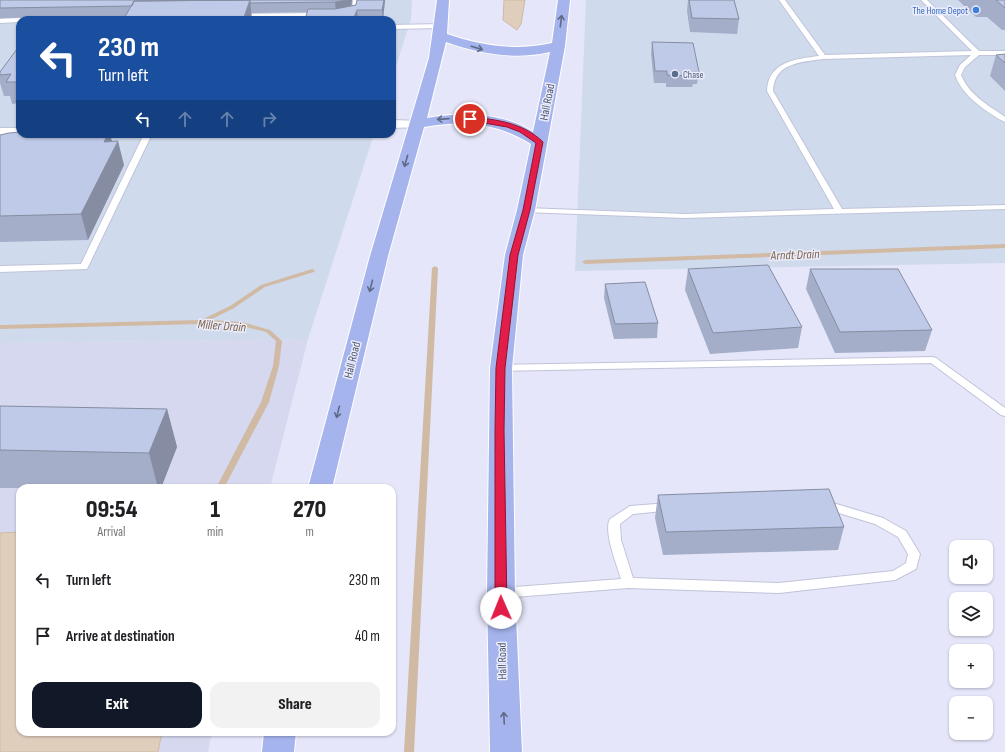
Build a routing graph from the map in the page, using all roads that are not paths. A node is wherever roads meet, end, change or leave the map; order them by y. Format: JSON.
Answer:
{"nodes":[{"id":1,"x":356,"y":0,"type":"edge"},
{"id":2,"x":443,"y":0,"type":"edge"},
{"id":3,"x":564,"y":0,"type":"edge"},
{"id":4,"x":782,"y":0,"type":"edge"},
{"id":5,"x":924,"y":0,"type":"edge"},
{"id":6,"x":328,"y":15,"type":"edge"},
{"id":7,"x":341,"y":15,"type":"edge"},
{"id":8,"x":234,"y":16,"type":"edge"},
{"id":9,"x":16,"y":20,"type":"edge"},
{"id":10,"x":0,"y":21,"type":"edge"},
{"id":11,"x":396,"y":27,"type":"edge"},
{"id":12,"x":441,"y":31,"type":"junction"},
{"id":13,"x":558,"y":46,"type":"junction"},
{"id":14,"x":977,"y":53,"type":"junction"},
{"id":15,"x":1005,"y":53,"type":"edge"},
{"id":16,"x":823,"y":57,"type":"junction"},
{"id":17,"x":1005,"y":120,"type":"edge"},
{"id":18,"x":396,"y":124,"type":"edge"},
{"id":19,"x":417,"y":124,"type":"junction"},
{"id":20,"x":0,"y":132,"type":"edge"},
{"id":21,"x":16,"y":132,"type":"edge"},
{"id":22,"x":146,"y":138,"type":"edge"},
{"id":23,"x":539,"y":142,"type":"junction"},
{"id":24,"x":1005,"y":207,"type":"edge"},
{"id":25,"x":526,"y":210,"type":"junction"},
{"id":26,"x":839,"y":211,"type":"junction"},
{"id":27,"x":0,"y":269,"type":"edge"},
{"id":28,"x":501,"y":368,"type":"junction"},
{"id":29,"x":1005,"y":413,"type":"edge"},
{"id":30,"x":321,"y":484,"type":"edge"},
{"id":31,"x":811,"y":502,"type":"edge"},
{"id":32,"x":682,"y":507,"type":"edge"},
{"id":33,"x":628,"y":583,"type":"junction"},
{"id":34,"x":501,"y":593,"type":"junction"},
{"id":35,"x":280,"y":736,"type":"edge"},
{"id":36,"x":278,"y":752,"type":"edge"},
{"id":37,"x":506,"y":752,"type":"edge"}],
"edges":[{"from":1,"to":7,"type":"lane"},
{"from":2,"to":12,"type":"highway","name":"Hall Road"},
{"from":13,"to":3,"type":"highway","name":"Hall Road","one_way":true},
{"from":4,"to":16,"type":"lane"},
{"from":5,"to":14,"type":"lane"},
{"from":6,"to":8,"type":"lane"},
{"from":9,"to":10,"type":"lane"},
{"from":11,"to":12,"type":"lane"},
{"from":12,"to":13,"type":"highway","one_way":true},
{"from":12,"to":19,"type":"highway","name":"Hall Road"},
{"from":13,"to":23,"type":"highway","name":"Hall Road"},
{"from":14,"to":15,"type":"lane"},
{"from":14,"to":16,"type":"lane"},
{"from":14,"to":17,"type":"lane"},
{"from":16,"to":26,"type":"lane"},
{"from":18,"to":19,"type":"street"},
{"from":23,"to":19,"type":"highway","one_way":true},
{"from":19,"to":30,"type":"highway","name":"Hall Road","one_way":true},
{"from":20,"to":21,"type":"street"},
{"from":22,"to":27,"type":"lane"},
{"from":23,"to":25,"type":"highway","name":"Hall Road"},
{"from":24,"to":26,"type":"lane"},
{"from":25,"to":26,"type":"lane"},
{"from":25,"to":28,"type":"highway","name":"Hall Road"},
{"from":28,"to":29,"type":"lane"},
{"from":28,"to":34,"type":"highway","name":"Hall Road"},
{"from":31,"to":33,"type":"lane"},
{"from":32,"to":33,"type":"lane"},
{"from":33,"to":34,"type":"lane"},
{"from":37,"to":34,"type":"highway","name":"Hall Road","one_way":true},
{"from":35,"to":36,"type":"highway"}]}
